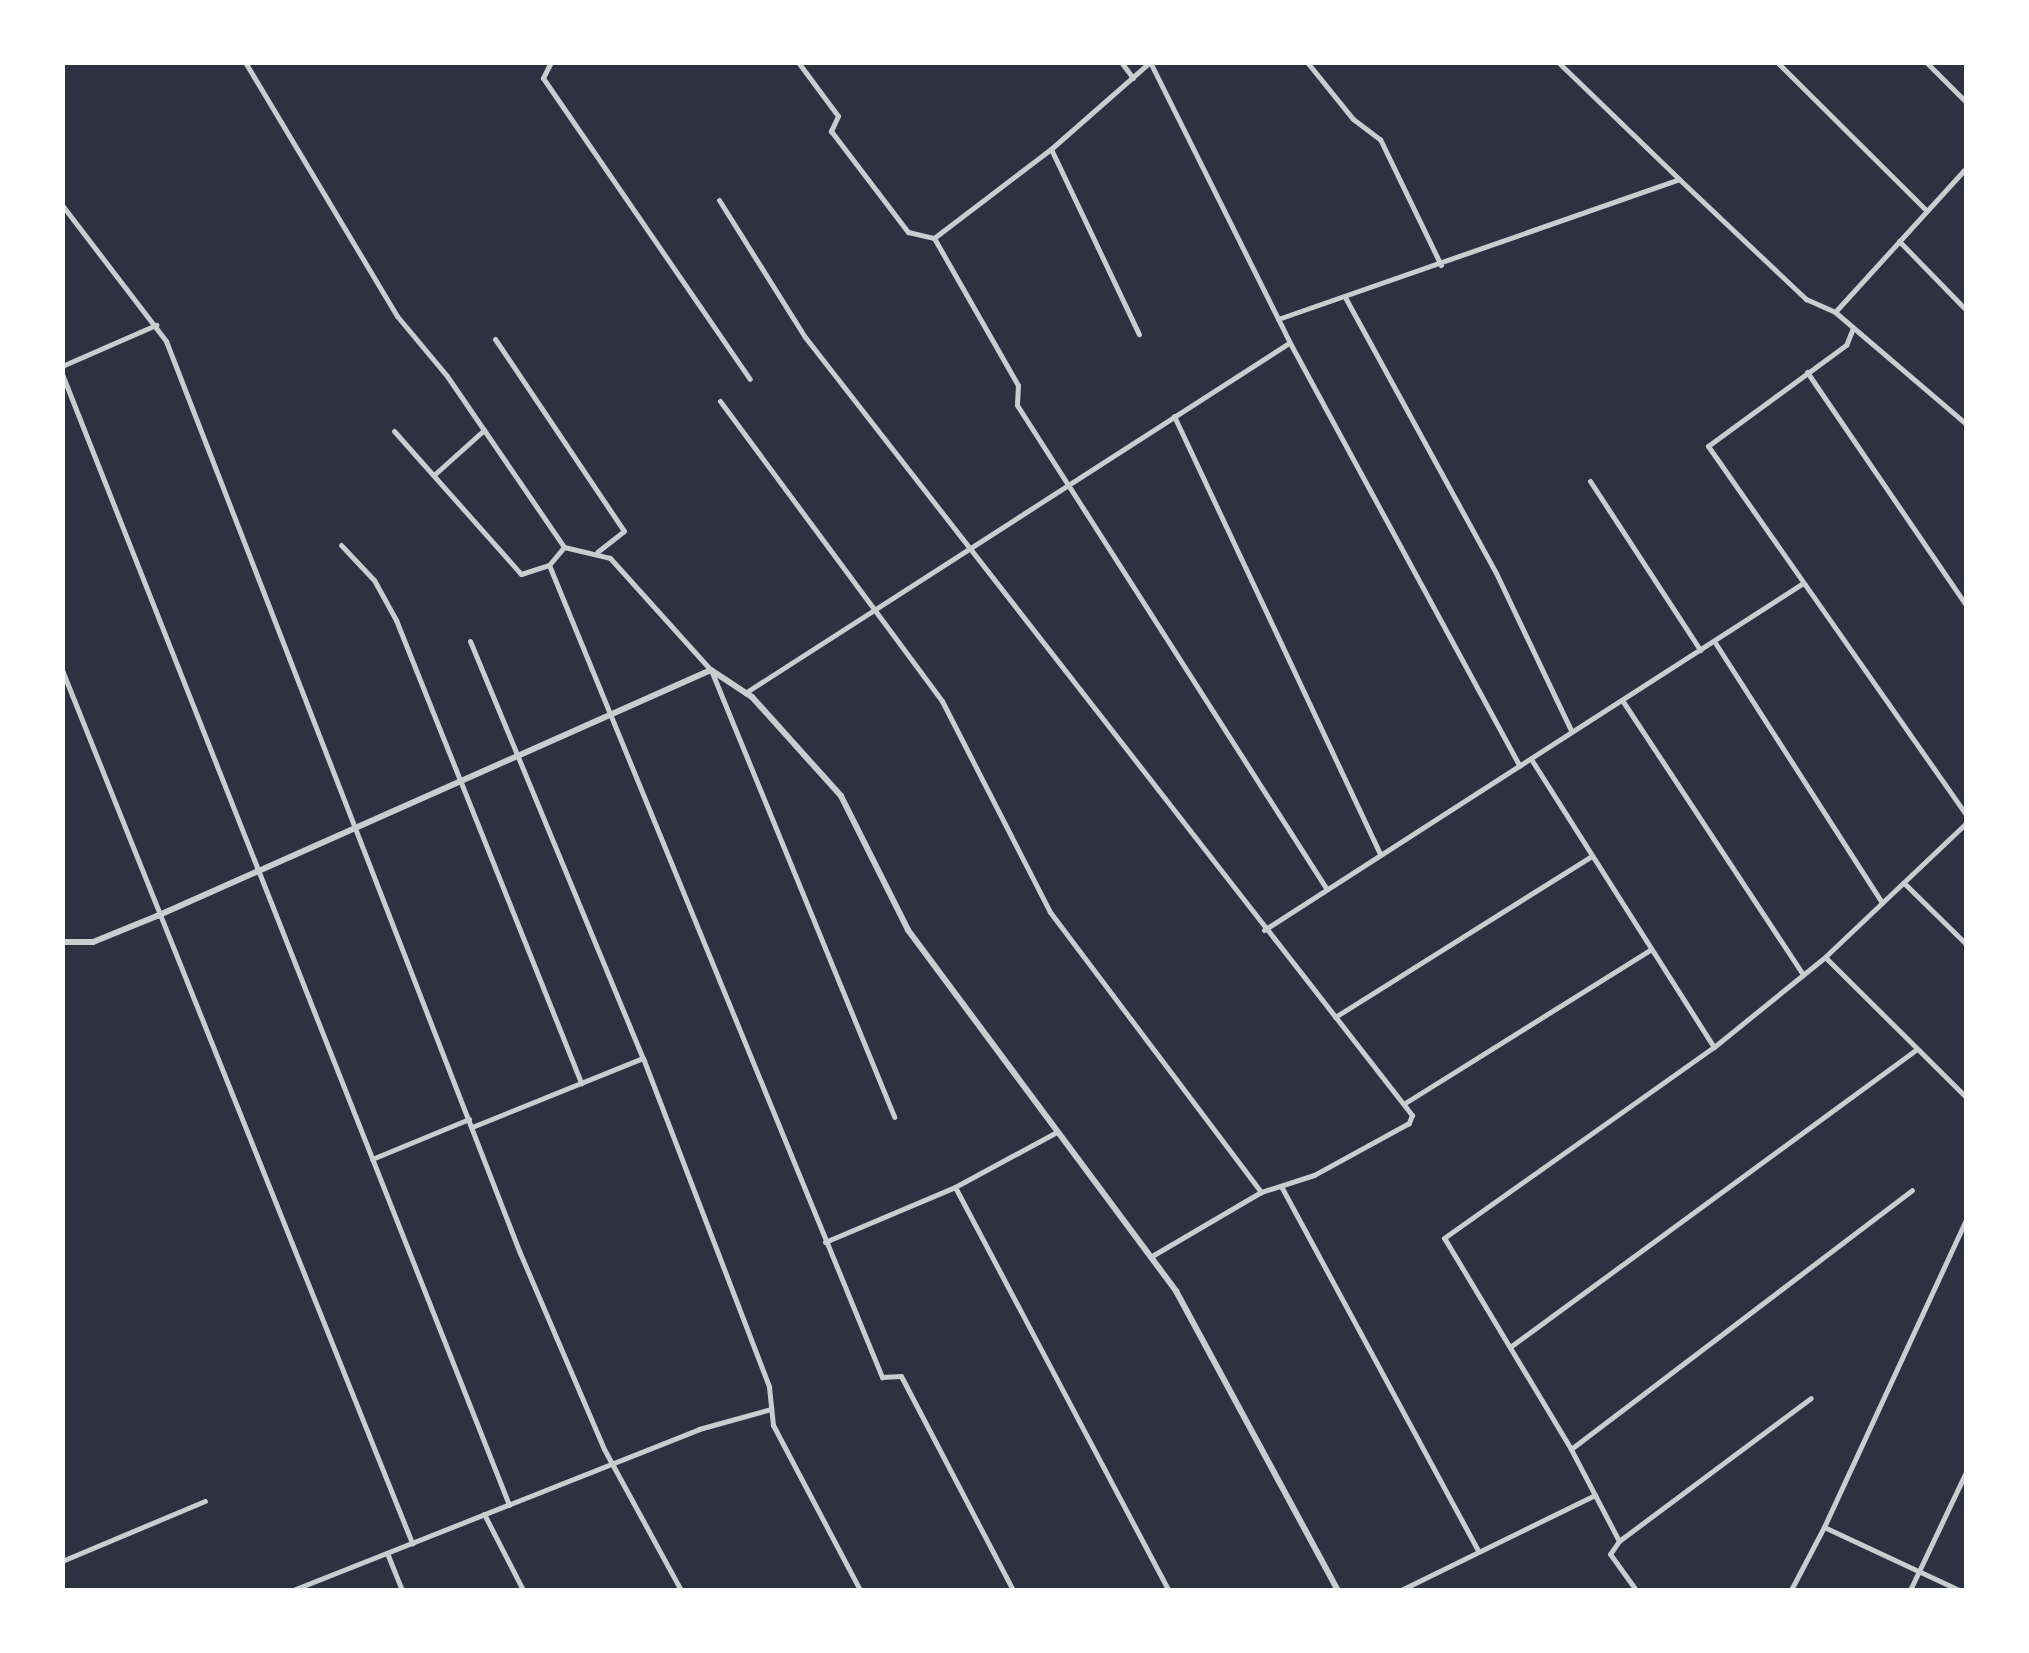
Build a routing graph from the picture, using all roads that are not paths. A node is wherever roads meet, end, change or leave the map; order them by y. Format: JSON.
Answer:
{"nodes":[{"id":1,"x":140,"y":62,"type":"edge"},
{"id":2,"x":163,"y":62,"type":"edge"},
{"id":3,"x":245,"y":62,"type":"edge"},
{"id":4,"x":552,"y":62,"type":"edge"},
{"id":5,"x":798,"y":62,"type":"edge"},
{"id":6,"x":1121,"y":62,"type":"edge"},
{"id":7,"x":1306,"y":62,"type":"edge"},
{"id":8,"x":1558,"y":62,"type":"edge"},
{"id":9,"x":1776,"y":62,"type":"edge"},
{"id":10,"x":1926,"y":62,"type":"edge"},
{"id":11,"x":1133,"y":78,"type":"junction"},
{"id":12,"x":1966,"y":102,"type":"edge"},
{"id":13,"x":1052,"y":149,"type":"junction"},
{"id":14,"x":1966,"y":168,"type":"edge"},
{"id":15,"x":1679,"y":178,"type":"junction"},
{"id":16,"x":720,"y":200,"type":"dead end"},
{"id":17,"x":62,"y":204,"type":"edge"},
{"id":18,"x":1927,"y":210,"type":"junction"},
{"id":19,"x":934,"y":238,"type":"junction"},
{"id":20,"x":1899,"y":241,"type":"junction"},
{"id":21,"x":1441,"y":266,"type":"junction"},
{"id":22,"x":1346,"y":299,"type":"junction"},
{"id":23,"x":1966,"y":310,"type":"edge"},
{"id":24,"x":1835,"y":312,"type":"junction"},
{"id":25,"x":1278,"y":320,"type":"junction"},
{"id":26,"x":156,"y":325,"type":"junction"},
{"id":27,"x":1852,"y":328,"type":"junction"},
{"id":28,"x":1138,"y":334,"type":"dead end"},
{"id":29,"x":495,"y":339,"type":"dead end"},
{"id":30,"x":1290,"y":343,"type":"junction"},
{"id":31,"x":62,"y":366,"type":"edge"},
{"id":32,"x":1808,"y":372,"type":"junction"},
{"id":33,"x":62,"y":374,"type":"edge"},
{"id":34,"x":750,"y":379,"type":"dead end"},
{"id":35,"x":720,"y":401,"type":"dead end"},
{"id":36,"x":1174,"y":416,"type":"junction"},
{"id":37,"x":1966,"y":424,"type":"edge"},
{"id":38,"x":484,"y":430,"type":"junction"},
{"id":39,"x":394,"y":431,"type":"dead end"},
{"id":40,"x":435,"y":474,"type":"junction"},
{"id":41,"x":1590,"y":481,"type":"dead end"},
{"id":42,"x":1068,"y":484,"type":"junction"},
{"id":43,"x":341,"y":545,"type":"dead end"},
{"id":44,"x":564,"y":547,"type":"junction"},
{"id":45,"x":973,"y":547,"type":"junction"},
{"id":46,"x":597,"y":552,"type":"junction"},
{"id":47,"x":549,"y":565,"type":"junction"},
{"id":48,"x":1803,"y":583,"type":"junction"},
{"id":49,"x":1966,"y":605,"type":"edge"},
{"id":50,"x":872,"y":611,"type":"junction"},
{"id":51,"x":1714,"y":640,"type":"junction"},
{"id":52,"x":470,"y":641,"type":"dead end"},
{"id":53,"x":1700,"y":650,"type":"junction"},
{"id":54,"x":62,"y":670,"type":"edge"},
{"id":55,"x":711,"y":670,"type":"junction"},
{"id":56,"x":746,"y":693,"type":"junction"},
{"id":57,"x":1622,"y":700,"type":"junction"},
{"id":58,"x":610,"y":714,"type":"junction"},
{"id":59,"x":1572,"y":732,"type":"junction"},
{"id":60,"x":516,"y":756,"type":"junction"},
{"id":61,"x":1531,"y":758,"type":"junction"},
{"id":62,"x":1520,"y":766,"type":"junction"},
{"id":63,"x":459,"y":781,"type":"junction"},
{"id":64,"x":1966,"y":815,"type":"edge"},
{"id":65,"x":1966,"y":824,"type":"edge"},
{"id":66,"x":356,"y":827,"type":"junction"},
{"id":67,"x":1381,"y":855,"type":"junction"},
{"id":68,"x":1590,"y":856,"type":"junction"},
{"id":69,"x":258,"y":871,"type":"junction"},
{"id":70,"x":1904,"y":884,"type":"junction"},
{"id":71,"x":1326,"y":888,"type":"junction"},
{"id":72,"x":1882,"y":904,"type":"junction"},
{"id":73,"x":157,"y":916,"type":"junction"},
{"id":74,"x":1264,"y":930,"type":"junction"},
{"id":75,"x":62,"y":942,"type":"edge"},
{"id":76,"x":1966,"y":944,"type":"edge"},
{"id":77,"x":1651,"y":950,"type":"junction"},
{"id":78,"x":1825,"y":957,"type":"junction"},
{"id":79,"x":1803,"y":974,"type":"junction"},
{"id":80,"x":1335,"y":1017,"type":"junction"},
{"id":81,"x":1714,"y":1047,"type":"junction"},
{"id":82,"x":1918,"y":1049,"type":"junction"},
{"id":83,"x":643,"y":1058,"type":"junction"},
{"id":84,"x":581,"y":1083,"type":"junction"},
{"id":85,"x":1966,"y":1097,"type":"edge"},
{"id":86,"x":1405,"y":1103,"type":"junction"},
{"id":87,"x":894,"y":1118,"type":"dead end"},
{"id":88,"x":468,"y":1119,"type":"junction"},
{"id":89,"x":472,"y":1128,"type":"junction"},
{"id":90,"x":1055,"y":1133,"type":"junction"},
{"id":91,"x":372,"y":1159,"type":"junction"},
{"id":92,"x":955,"y":1187,"type":"junction"},
{"id":93,"x":1282,"y":1188,"type":"junction"},
{"id":94,"x":1912,"y":1190,"type":"dead end"},
{"id":95,"x":1261,"y":1192,"type":"junction"},
{"id":96,"x":1966,"y":1220,"type":"edge"},
{"id":97,"x":825,"y":1242,"type":"junction"},
{"id":98,"x":1152,"y":1256,"type":"junction"},
{"id":99,"x":1510,"y":1347,"type":"junction"},
{"id":100,"x":1811,"y":1398,"type":"dead end"},
{"id":101,"x":771,"y":1409,"type":"junction"},
{"id":102,"x":1572,"y":1449,"type":"junction"},
{"id":103,"x":612,"y":1464,"type":"junction"},
{"id":104,"x":1966,"y":1472,"type":"edge"},
{"id":105,"x":1595,"y":1495,"type":"junction"},
{"id":106,"x":205,"y":1501,"type":"dead end"},
{"id":107,"x":509,"y":1504,"type":"junction"},
{"id":108,"x":484,"y":1514,"type":"junction"},
{"id":109,"x":1824,"y":1527,"type":"junction"},
{"id":110,"x":1619,"y":1542,"type":"junction"},
{"id":111,"x":412,"y":1543,"type":"junction"},
{"id":112,"x":1478,"y":1551,"type":"junction"},
{"id":113,"x":387,"y":1552,"type":"junction"},
{"id":114,"x":62,"y":1561,"type":"edge"},
{"id":115,"x":1919,"y":1572,"type":"junction"},
{"id":116,"x":293,"y":1590,"type":"edge"},
{"id":117,"x":402,"y":1590,"type":"edge"},
{"id":118,"x":523,"y":1590,"type":"edge"},
{"id":119,"x":681,"y":1590,"type":"edge"},
{"id":120,"x":860,"y":1590,"type":"edge"},
{"id":121,"x":1013,"y":1590,"type":"edge"},
{"id":122,"x":1168,"y":1590,"type":"edge"},
{"id":123,"x":1338,"y":1590,"type":"edge"},
{"id":124,"x":1400,"y":1590,"type":"edge"},
{"id":125,"x":1636,"y":1590,"type":"edge"},
{"id":126,"x":1791,"y":1590,"type":"edge"},
{"id":127,"x":1910,"y":1590,"type":"edge"},
{"id":128,"x":1958,"y":1590,"type":"edge"}],
"edges":[{"from":1,"to":2,"type":"street"},
{"from":3,"to":38,"type":"street"},
{"from":4,"to":34,"type":"street"},
{"from":5,"to":19,"type":"street"},
{"from":6,"to":11,"type":"street"},
{"from":7,"to":21,"type":"street"},
{"from":8,"to":15,"type":"street"},
{"from":9,"to":18,"type":"street"},
{"from":10,"to":12,"type":"street"},
{"from":11,"to":13,"type":"street"},
{"from":11,"to":25,"type":"street"},
{"from":13,"to":19,"type":"street"},
{"from":13,"to":28,"type":"street"},
{"from":14,"to":18,"type":"street"},
{"from":15,"to":21,"type":"street"},
{"from":15,"to":24,"type":"street"},
{"from":16,"to":45,"type":"street"},
{"from":17,"to":26,"type":"street"},
{"from":18,"to":20,"type":"street"},
{"from":19,"to":42,"type":"street"},
{"from":20,"to":23,"type":"street"},
{"from":20,"to":24,"type":"street"},
{"from":21,"to":22,"type":"street"},
{"from":22,"to":25,"type":"street"},
{"from":22,"to":59,"type":"street"},
{"from":24,"to":27,"type":"street"},
{"from":25,"to":30,"type":"street"},
{"from":26,"to":31,"type":"street"},
{"from":26,"to":66,"type":"street"},
{"from":27,"to":32,"type":"street"},
{"from":27,"to":37,"type":"street"},
{"from":29,"to":46,"type":"street"},
{"from":30,"to":36,"type":"street"},
{"from":30,"to":62,"type":"street"},
{"from":32,"to":48,"type":"street"},
{"from":32,"to":49,"type":"street"},
{"from":33,"to":69,"type":"street"},
{"from":35,"to":50,"type":"street"},
{"from":36,"to":42,"type":"street"},
{"from":36,"to":67,"type":"street"},
{"from":38,"to":40,"type":"street"},
{"from":38,"to":44,"type":"street"},
{"from":39,"to":40,"type":"street"},
{"from":40,"to":47,"type":"street"},
{"from":41,"to":53,"type":"street"},
{"from":42,"to":45,"type":"street"},
{"from":42,"to":71,"type":"street"},
{"from":43,"to":63,"type":"street"},
{"from":44,"to":46,"type":"street"},
{"from":44,"to":47,"type":"street"},
{"from":45,"to":50,"type":"street"},
{"from":45,"to":74,"type":"street"},
{"from":46,"to":55,"type":"street"},
{"from":47,"to":58,"type":"street"},
{"from":48,"to":51,"type":"street"},
{"from":48,"to":64,"type":"street"},
{"from":50,"to":56,"type":"street"},
{"from":50,"to":95,"type":"street"},
{"from":51,"to":53,"type":"street"},
{"from":51,"to":72,"type":"street"},
{"from":52,"to":60,"type":"street"},
{"from":53,"to":57,"type":"street"},
{"from":54,"to":73,"type":"street"},
{"from":55,"to":56,"type":"street"},
{"from":55,"to":58,"type":"street"},
{"from":55,"to":87,"type":"street"},
{"from":56,"to":90,"type":"street"},
{"from":57,"to":59,"type":"street"},
{"from":57,"to":79,"type":"street"},
{"from":58,"to":60,"type":"street"},
{"from":58,"to":97,"type":"street"},
{"from":59,"to":61,"type":"street"},
{"from":60,"to":63,"type":"street"},
{"from":60,"to":83,"type":"street"},
{"from":61,"to":62,"type":"street"},
{"from":61,"to":68,"type":"street"},
{"from":62,"to":67,"type":"street"},
{"from":63,"to":66,"type":"street"},
{"from":63,"to":84,"type":"street"},
{"from":65,"to":70,"type":"street"},
{"from":66,"to":69,"type":"street"},
{"from":66,"to":88,"type":"street"},
{"from":67,"to":71,"type":"street"},
{"from":68,"to":77,"type":"street"},
{"from":68,"to":80,"type":"street"},
{"from":69,"to":73,"type":"street"},
{"from":69,"to":91,"type":"street"},
{"from":70,"to":72,"type":"street"},
{"from":70,"to":76,"type":"street"},
{"from":71,"to":74,"type":"street"},
{"from":72,"to":78,"type":"street"},
{"from":73,"to":75,"type":"street"},
{"from":73,"to":111,"type":"street"},
{"from":74,"to":80,"type":"street"},
{"from":77,"to":81,"type":"street"},
{"from":77,"to":86,"type":"street"},
{"from":78,"to":79,"type":"street"},
{"from":78,"to":82,"type":"street"},
{"from":79,"to":81,"type":"street"},
{"from":80,"to":86,"type":"street"},
{"from":81,"to":99,"type":"street"},
{"from":82,"to":85,"type":"street"},
{"from":82,"to":99,"type":"street"},
{"from":83,"to":84,"type":"street"},
{"from":83,"to":101,"type":"street"},
{"from":84,"to":89,"type":"street"},
{"from":86,"to":93,"type":"street"},
{"from":88,"to":89,"type":"street"},
{"from":88,"to":91,"type":"street"},
{"from":89,"to":103,"type":"street"},
{"from":90,"to":92,"type":"street"},
{"from":90,"to":98,"type":"street"},
{"from":91,"to":107,"type":"street"},
{"from":92,"to":97,"type":"street"},
{"from":92,"to":122,"type":"street"},
{"from":93,"to":95,"type":"street"},
{"from":93,"to":112,"type":"street"},
{"from":94,"to":102,"type":"street"},
{"from":95,"to":98,"type":"street"},
{"from":96,"to":109,"type":"street"},
{"from":97,"to":121,"type":"street"},
{"from":98,"to":123,"type":"street"},
{"from":99,"to":102,"type":"street"},
{"from":100,"to":110,"type":"street"},
{"from":101,"to":103,"type":"street"},
{"from":101,"to":120,"type":"street"},
{"from":102,"to":105,"type":"street"},
{"from":103,"to":107,"type":"street"},
{"from":103,"to":119,"type":"street"},
{"from":104,"to":115,"type":"street"},
{"from":105,"to":110,"type":"street"},
{"from":105,"to":112,"type":"street"},
{"from":106,"to":114,"type":"street"},
{"from":107,"to":108,"type":"street"},
{"from":108,"to":111,"type":"street"},
{"from":108,"to":118,"type":"street"},
{"from":109,"to":115,"type":"street"},
{"from":109,"to":126,"type":"street"},
{"from":110,"to":125,"type":"street"},
{"from":111,"to":113,"type":"street"},
{"from":112,"to":124,"type":"street"},
{"from":113,"to":116,"type":"street"},
{"from":113,"to":117,"type":"street"},
{"from":115,"to":127,"type":"street"},
{"from":115,"to":128,"type":"street"}]}
